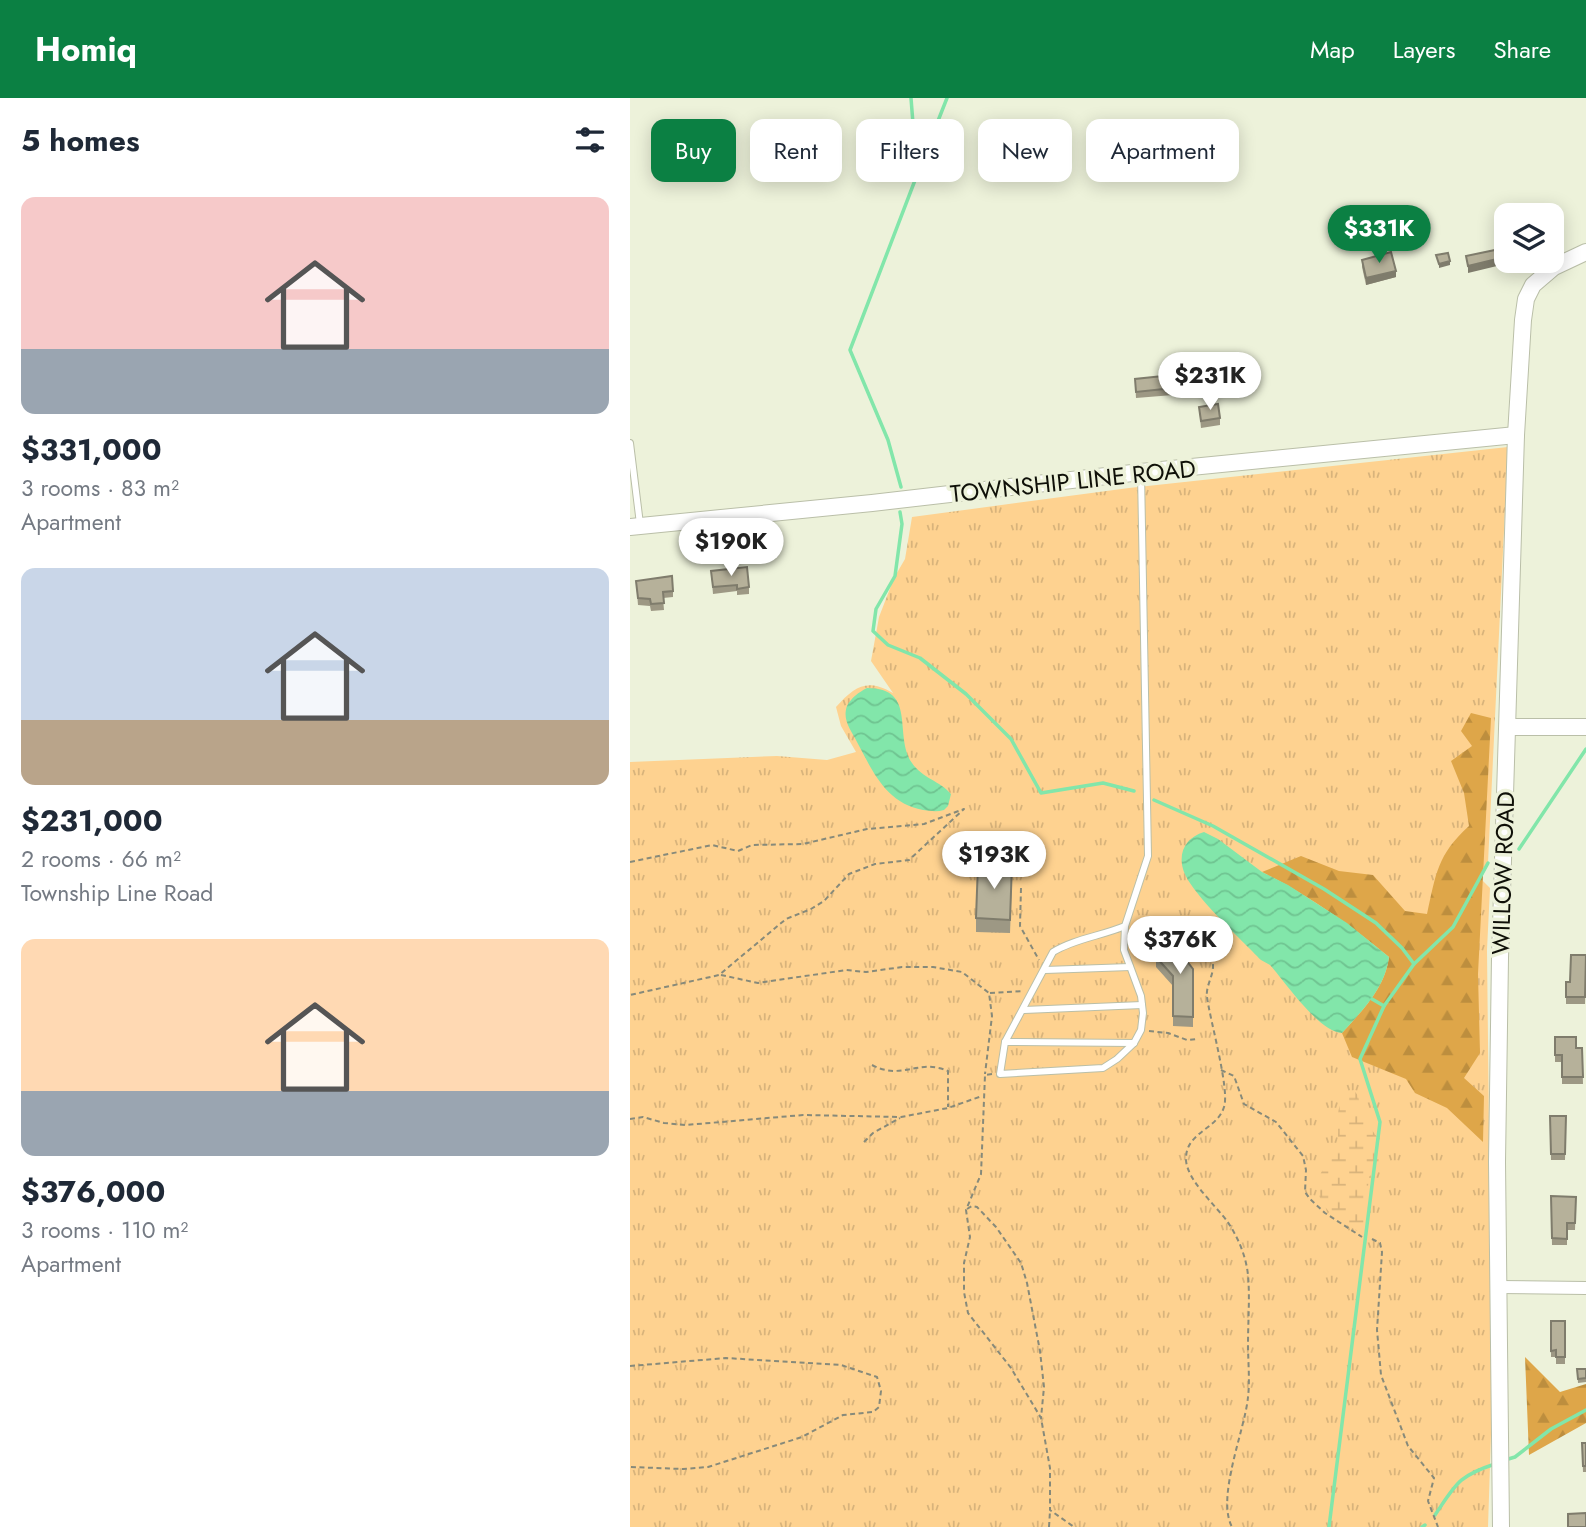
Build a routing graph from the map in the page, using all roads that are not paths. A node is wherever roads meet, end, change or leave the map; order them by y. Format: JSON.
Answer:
{"nodes":[{"id":1,"x":1586,"y":252,"type":"edge"},
{"id":2,"x":1516,"y":435,"type":"junction"},
{"id":3,"x":630,"y":443,"type":"edge"},
{"id":4,"x":1141,"y":472,"type":"junction"},
{"id":5,"x":635,"y":527,"type":"edge"},
{"id":6,"x":1508,"y":727,"type":"junction"},
{"id":7,"x":1586,"y":727,"type":"edge"},
{"id":8,"x":1125,"y":926,"type":"junction"},
{"id":9,"x":1130,"y":967,"type":"junction"},
{"id":10,"x":1045,"y":970,"type":"junction"},
{"id":11,"x":1142,"y":1005,"type":"junction"},
{"id":12,"x":1024,"y":1010,"type":"junction"},
{"id":13,"x":1006,"y":1042,"type":"junction"},
{"id":14,"x":1134,"y":1043,"type":"junction"},
{"id":15,"x":1499,"y":1287,"type":"junction"},
{"id":16,"x":1586,"y":1289,"type":"edge"},
{"id":17,"x":1501,"y":1527,"type":"edge"}],
"edges":[{"from":1,"to":2,"type":"street","name":"WILLOW ROAD"},
{"from":2,"to":4,"type":"street","name":"TOWNSHIP LINE ROAD"},
{"from":2,"to":6,"type":"street","name":"WILLOW ROAD"},
{"from":3,"to":5,"type":"lane"},
{"from":4,"to":5,"type":"street","name":"TOWNSHIP LINE ROAD"},
{"from":4,"to":8,"type":"lane"},
{"from":6,"to":7,"type":"street"},
{"from":6,"to":15,"type":"street","name":"WILLOW ROAD"},
{"from":8,"to":9,"type":"lane"},
{"from":8,"to":10,"type":"lane"},
{"from":9,"to":10,"type":"lane"},
{"from":9,"to":11,"type":"lane"},
{"from":10,"to":12,"type":"lane"},
{"from":11,"to":12,"type":"lane"},
{"from":11,"to":14,"type":"lane"},
{"from":12,"to":13,"type":"lane"},
{"from":13,"to":14,"type":"lane"},
{"from":13,"to":14,"type":"lane"},
{"from":15,"to":16,"type":"street"},
{"from":15,"to":17,"type":"street","name":"WILLOW ROAD"}]}
